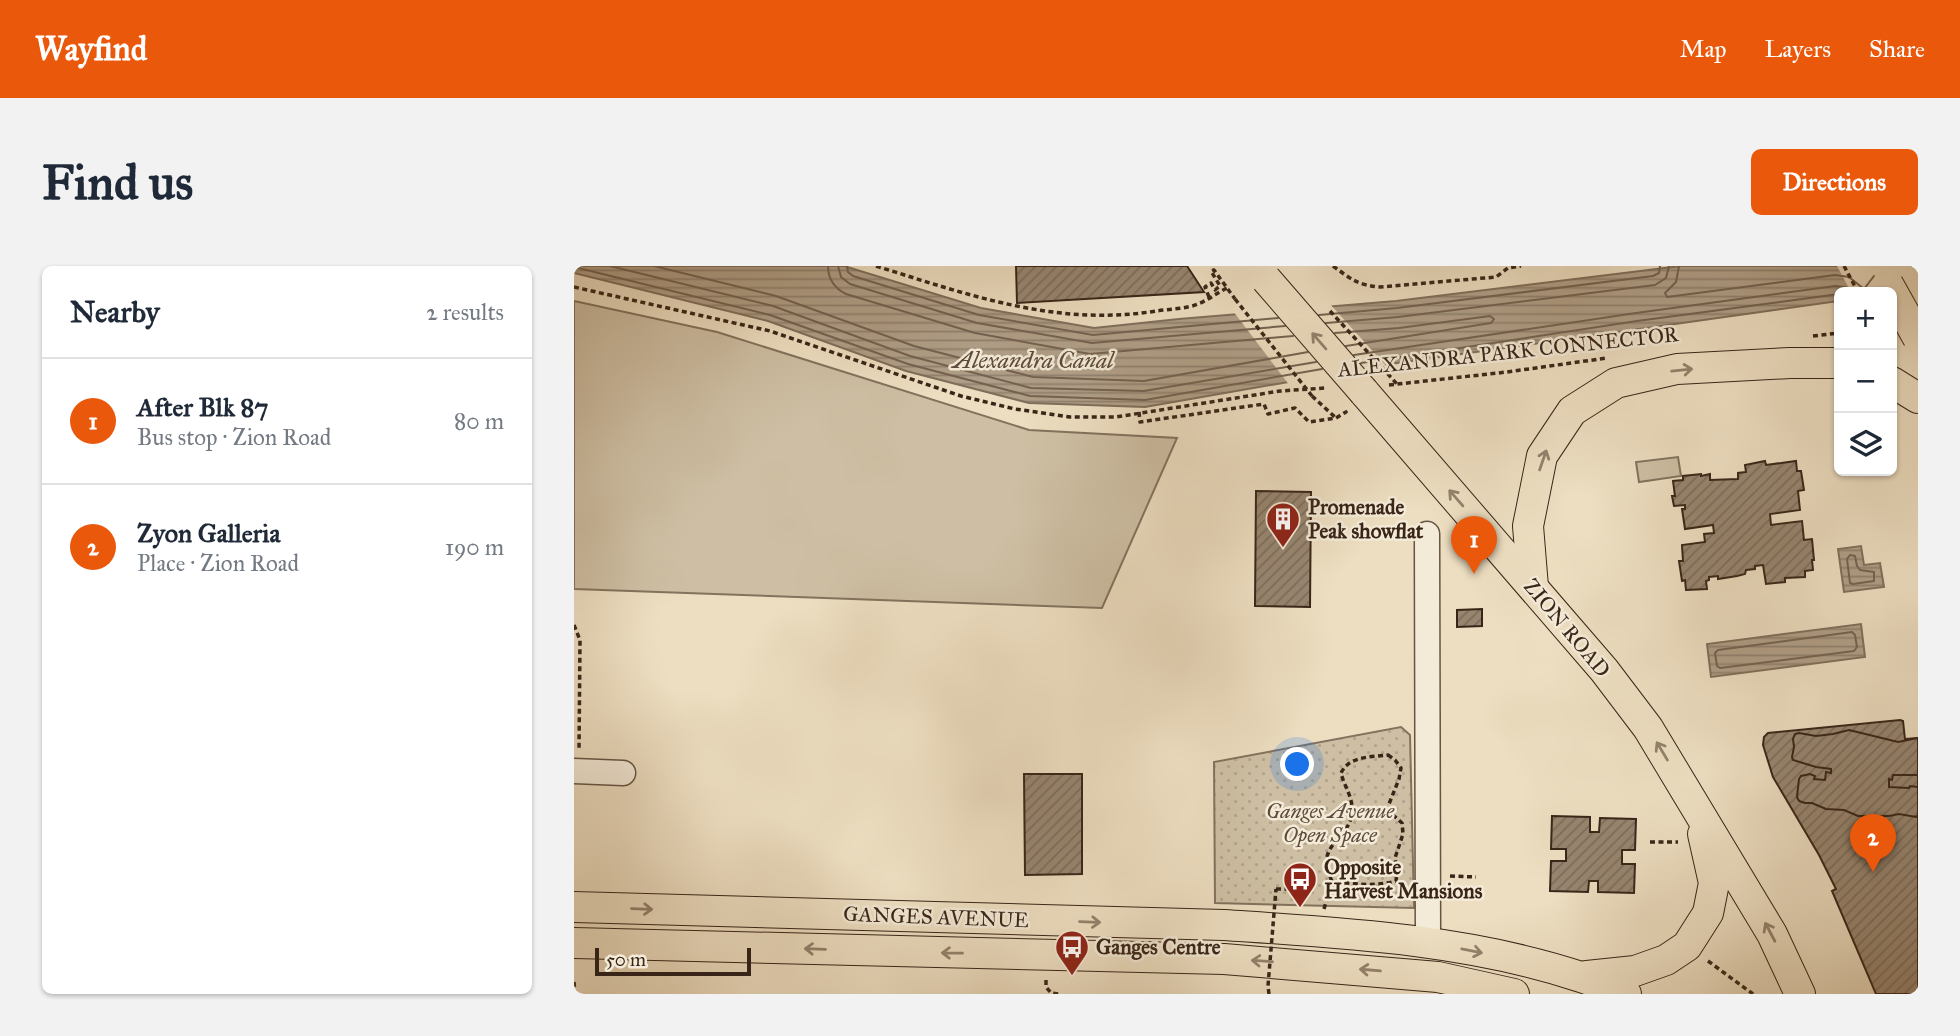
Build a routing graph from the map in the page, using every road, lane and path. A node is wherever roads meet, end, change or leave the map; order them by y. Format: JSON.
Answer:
{"nodes":[{"id":1,"x":876,"y":266,"type":"edge"},
{"id":2,"x":1333,"y":266,"type":"edge"},
{"id":3,"x":1521,"y":266,"type":"edge"},
{"id":4,"x":1844,"y":266,"type":"edge"},
{"id":5,"x":1878,"y":266,"type":"edge"},
{"id":6,"x":1261,"y":273,"type":"edge"},
{"id":7,"x":574,"y":287,"type":"edge"},
{"id":8,"x":1855,"y":287,"type":"edge"},
{"id":9,"x":1227,"y":288,"type":"junction"},
{"id":10,"x":1209,"y":298,"type":"junction"},
{"id":11,"x":1330,"y":311,"type":"dead end"},
{"id":12,"x":1834,"y":334,"type":"edge"},
{"id":13,"x":1805,"y":337,"type":"dead end"},
{"id":14,"x":1918,"y":338,"type":"edge"},
{"id":15,"x":1616,"y":356,"type":"dead end"},
{"id":16,"x":1834,"y":363,"type":"edge"},
{"id":17,"x":1397,"y":384,"type":"junction"},
{"id":18,"x":1897,"y":385,"type":"edge"},
{"id":19,"x":1325,"y":388,"type":"dead end"},
{"id":20,"x":1365,"y":396,"type":"junction"},
{"id":21,"x":1918,"y":398,"type":"edge"},
{"id":22,"x":1139,"y":412,"type":"junction"},
{"id":23,"x":1336,"y":418,"type":"junction"},
{"id":24,"x":1427,"y":534,"type":"dead end"},
{"id":25,"x":1533,"y":587,"type":"junction"},
{"id":26,"x":574,"y":625,"type":"edge"},
{"id":27,"x":576,"y":771,"type":"edge"},
{"id":28,"x":623,"y":773,"type":"dead end"},
{"id":29,"x":1698,"y":810,"type":"junction"},
{"id":30,"x":1650,"y":842,"type":"dead end"},
{"id":31,"x":1678,"y":842,"type":"dead end"},
{"id":32,"x":1441,"y":876,"type":"dead end"},
{"id":33,"x":1476,"y":877,"type":"dead end"},
{"id":34,"x":1332,"y":881,"type":"junction"},
{"id":35,"x":574,"y":907,"type":"edge"},
{"id":36,"x":1300,"y":909,"type":"dead end"},
{"id":37,"x":1324,"y":909,"type":"dead end"},
{"id":38,"x":574,"y":943,"type":"edge"},
{"id":39,"x":1428,"y":943,"type":"junction"},
{"id":40,"x":1706,"y":960,"type":"dead end"},
{"id":41,"x":1046,"y":976,"type":"dead end"},
{"id":42,"x":1580,"y":977,"type":"junction"},
{"id":43,"x":574,"y":982,"type":"edge"},
{"id":44,"x":1437,"y":985,"type":"edge"},
{"id":45,"x":1474,"y":989,"type":"edge"},
{"id":46,"x":575,"y":994,"type":"edge"},
{"id":47,"x":1059,"y":994,"type":"edge"},
{"id":48,"x":1269,"y":994,"type":"edge"},
{"id":49,"x":1514,"y":994,"type":"edge"},
{"id":50,"x":1626,"y":994,"type":"edge"},
{"id":51,"x":1753,"y":994,"type":"edge"},
{"id":52,"x":1800,"y":994,"type":"edge"}],
"edges":[{"from":1,"to":10,"type":"path"},
{"from":2,"to":3,"type":"path"},
{"from":4,"to":8,"type":"path"},
{"from":5,"to":14,"type":"main road","bridge":true},
{"from":20,"to":6,"type":"main road","name":"ZION ROAD","one_way":true,"bridge":true},
{"from":7,"to":22,"type":"path","name":"ALEXANDRA PARK CONNECTOR"},
{"from":9,"to":10,"type":"path"},
{"from":9,"to":10,"type":"path"},
{"from":9,"to":23,"type":"path","bridge":true},
{"from":11,"to":17,"type":"path"},
{"from":12,"to":13,"type":"path"},
{"from":15,"to":17,"type":"path","name":"ALEXANDRA PARK CONNECTOR"},
{"from":25,"to":16,"type":"main road","one_way":true},
{"from":17,"to":20,"type":"path","name":"ALEXANDRA PARK CONNECTOR"},
{"from":18,"to":21,"type":"main road"},
{"from":19,"to":22,"type":"path","name":"ALEXANDRA PARK CONNECTOR"},
{"from":20,"to":23,"type":"path","name":"ALEXANDRA PARK CONNECTOR"},
{"from":25,"to":20,"type":"main road","name":"ZION ROAD","one_way":true},
{"from":22,"to":23,"type":"path","name":"ALEXANDRA PARK CONNECTOR"},
{"from":24,"to":39,"type":"lane"},
{"from":29,"to":25,"type":"main road","name":"ZION ROAD","one_way":true},
{"from":26,"to":27,"type":"path"},
{"from":27,"to":28,"type":"lane"},
{"from":29,"to":42,"type":"main road"},
{"from":52,"to":29,"type":"main road","name":"ZION ROAD","one_way":true},
{"from":30,"to":31,"type":"path"},
{"from":32,"to":33,"type":"path"},
{"from":34,"to":34,"type":"path"},
{"from":34,"to":37,"type":"path"},
{"from":35,"to":39,"type":"main road","name":"GANGES AVENUE","one_way":true},
{"from":36,"to":48,"type":"path","bridge":true},
{"from":44,"to":38,"type":"main road","name":"GANGES AVENUE","one_way":true},
{"from":39,"to":42,"type":"main road","name":"GANGES AVENUE","one_way":true},
{"from":40,"to":51,"type":"path"},
{"from":41,"to":47,"type":"path"},
{"from":42,"to":50,"type":"main road","name":"GANGES AVENUE"},
{"from":43,"to":46,"type":"path"},
{"from":44,"to":45,"type":"main road","name":"GANGES AVENUE"},
{"from":45,"to":49,"type":"main road","name":"GANGES AVENUE"}]}
